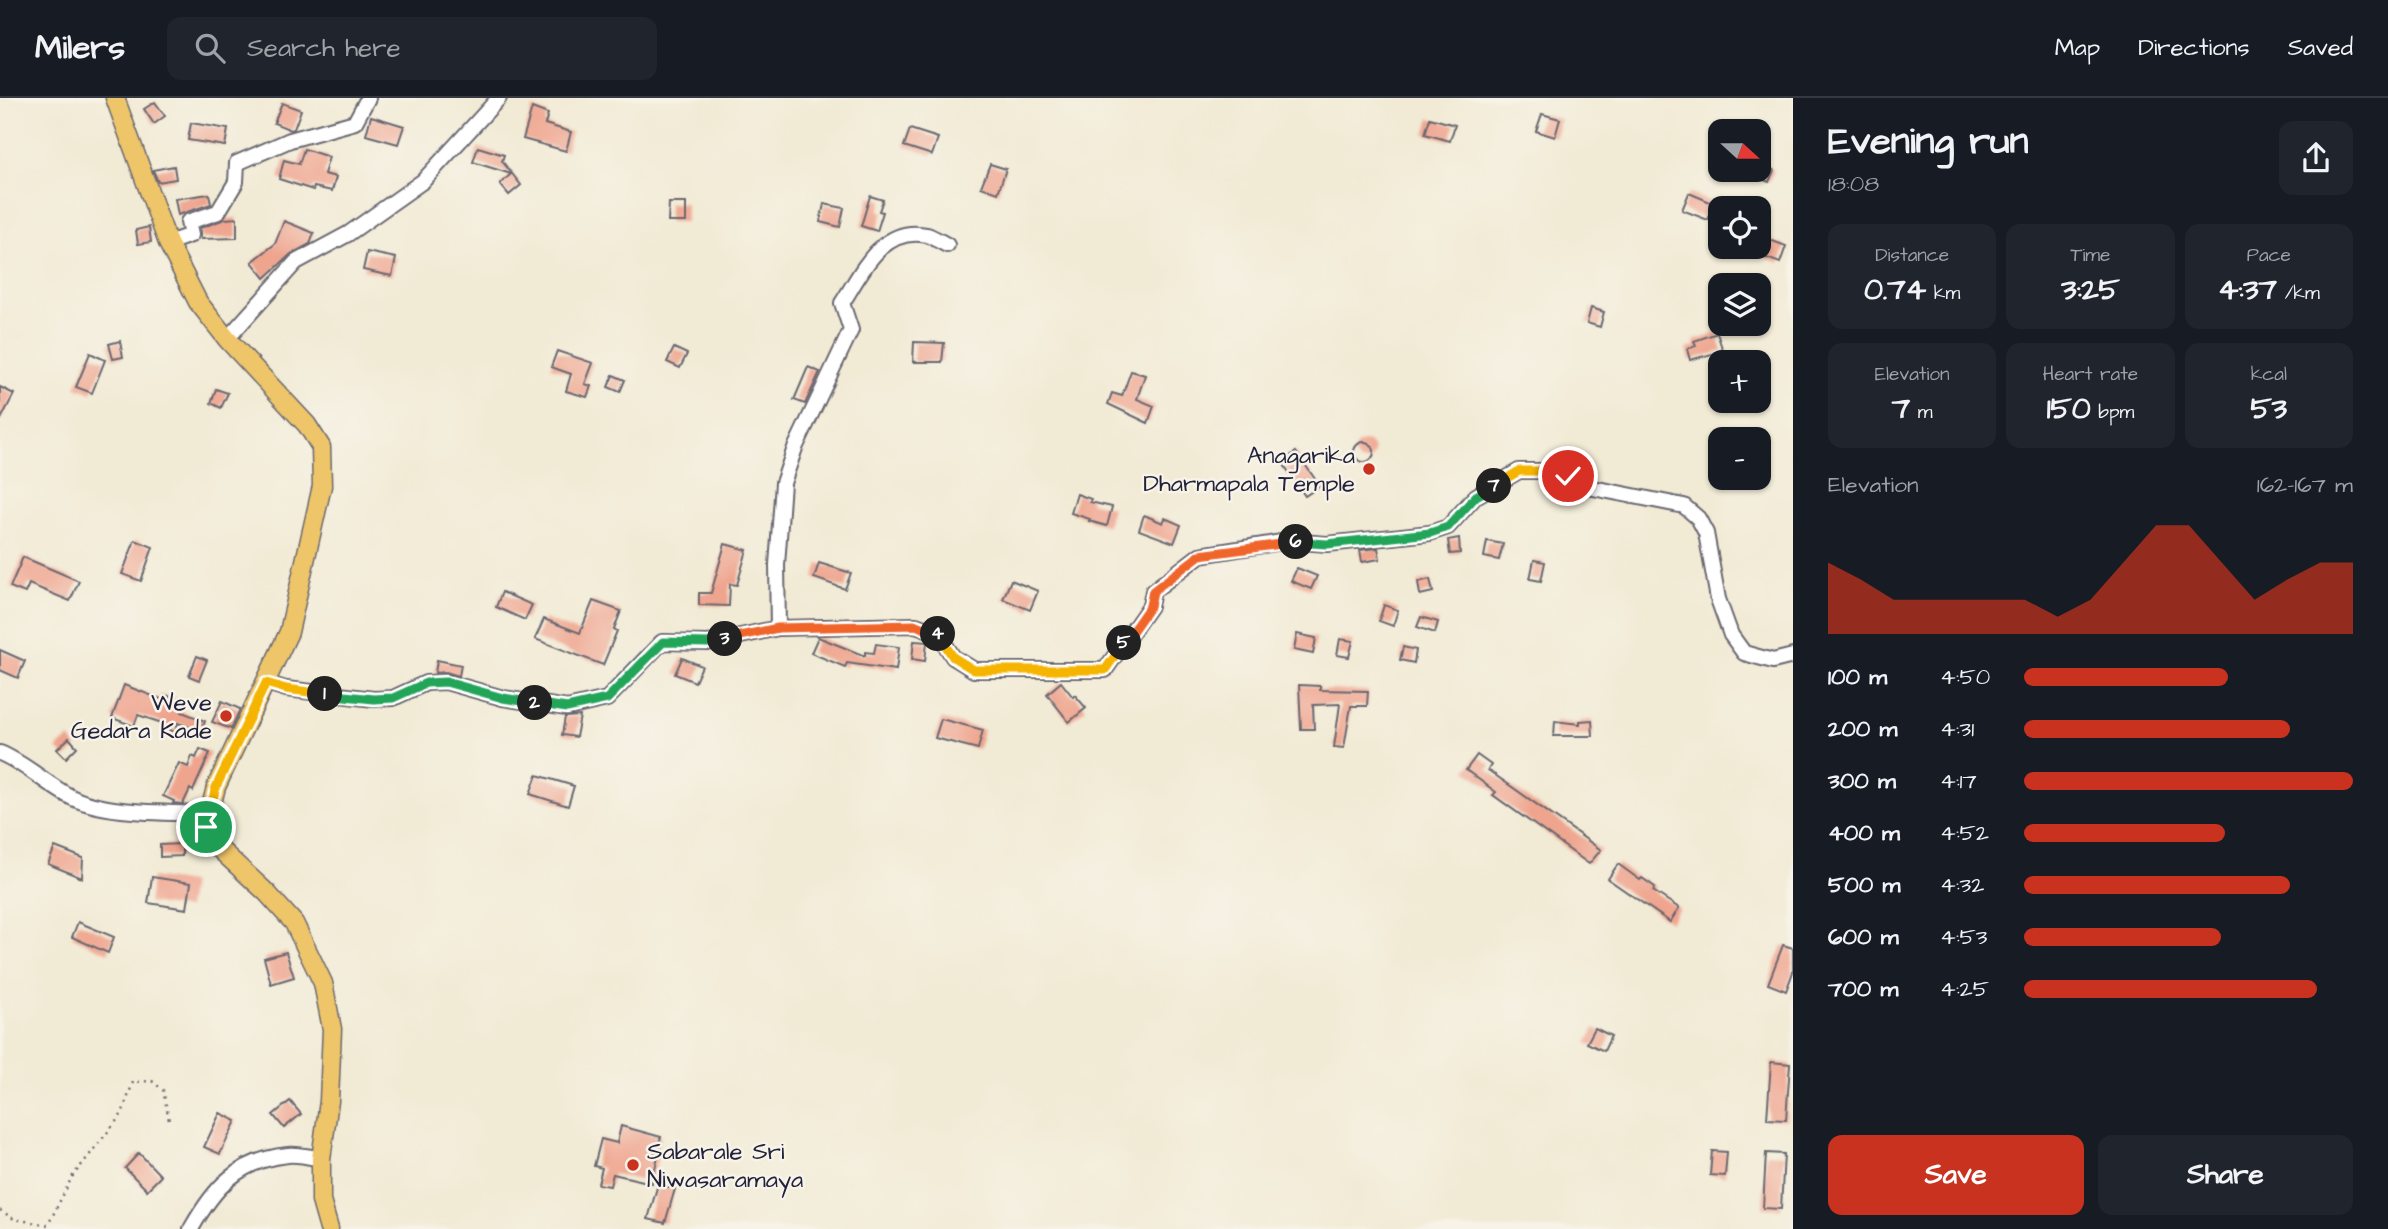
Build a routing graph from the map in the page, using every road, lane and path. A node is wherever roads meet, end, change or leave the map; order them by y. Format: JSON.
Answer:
{"nodes":[{"id":1,"x":115,"y":98,"type":"edge"},
{"id":2,"x":368,"y":98,"type":"edge"},
{"id":3,"x":499,"y":98,"type":"edge"},
{"id":4,"x":168,"y":243,"type":"junction"},
{"id":5,"x":947,"y":245,"type":"dead end"},
{"id":6,"x":227,"y":339,"type":"junction"},
{"id":7,"x":778,"y":628,"type":"junction"},
{"id":8,"x":1793,"y":656,"type":"edge"},
{"id":9,"x":266,"y":683,"type":"junction"},
{"id":10,"x":0,"y":753,"type":"edge"},
{"id":11,"x":209,"y":814,"type":"junction"},
{"id":12,"x":169,"y":1120,"type":"dead end"},
{"id":13,"x":321,"y":1159,"type":"junction"},
{"id":14,"x":0,"y":1210,"type":"edge"},
{"id":15,"x":191,"y":1229,"type":"edge"},
{"id":16,"x":329,"y":1229,"type":"edge"}],
"edges":[{"from":1,"to":4,"type":"main road"},
{"from":2,"to":4,"type":"street"},
{"from":3,"to":6,"type":"street"},
{"from":4,"to":6,"type":"main road"},
{"from":5,"to":7,"type":"street"},
{"from":6,"to":9,"type":"main road"},
{"from":7,"to":8,"type":"street"},
{"from":7,"to":9,"type":"street"},
{"from":9,"to":11,"type":"main road"},
{"from":10,"to":11,"type":"street"},
{"from":11,"to":13,"type":"main road"},
{"from":12,"to":14,"type":"path"},
{"from":13,"to":15,"type":"street"},
{"from":13,"to":16,"type":"main road"}]}
